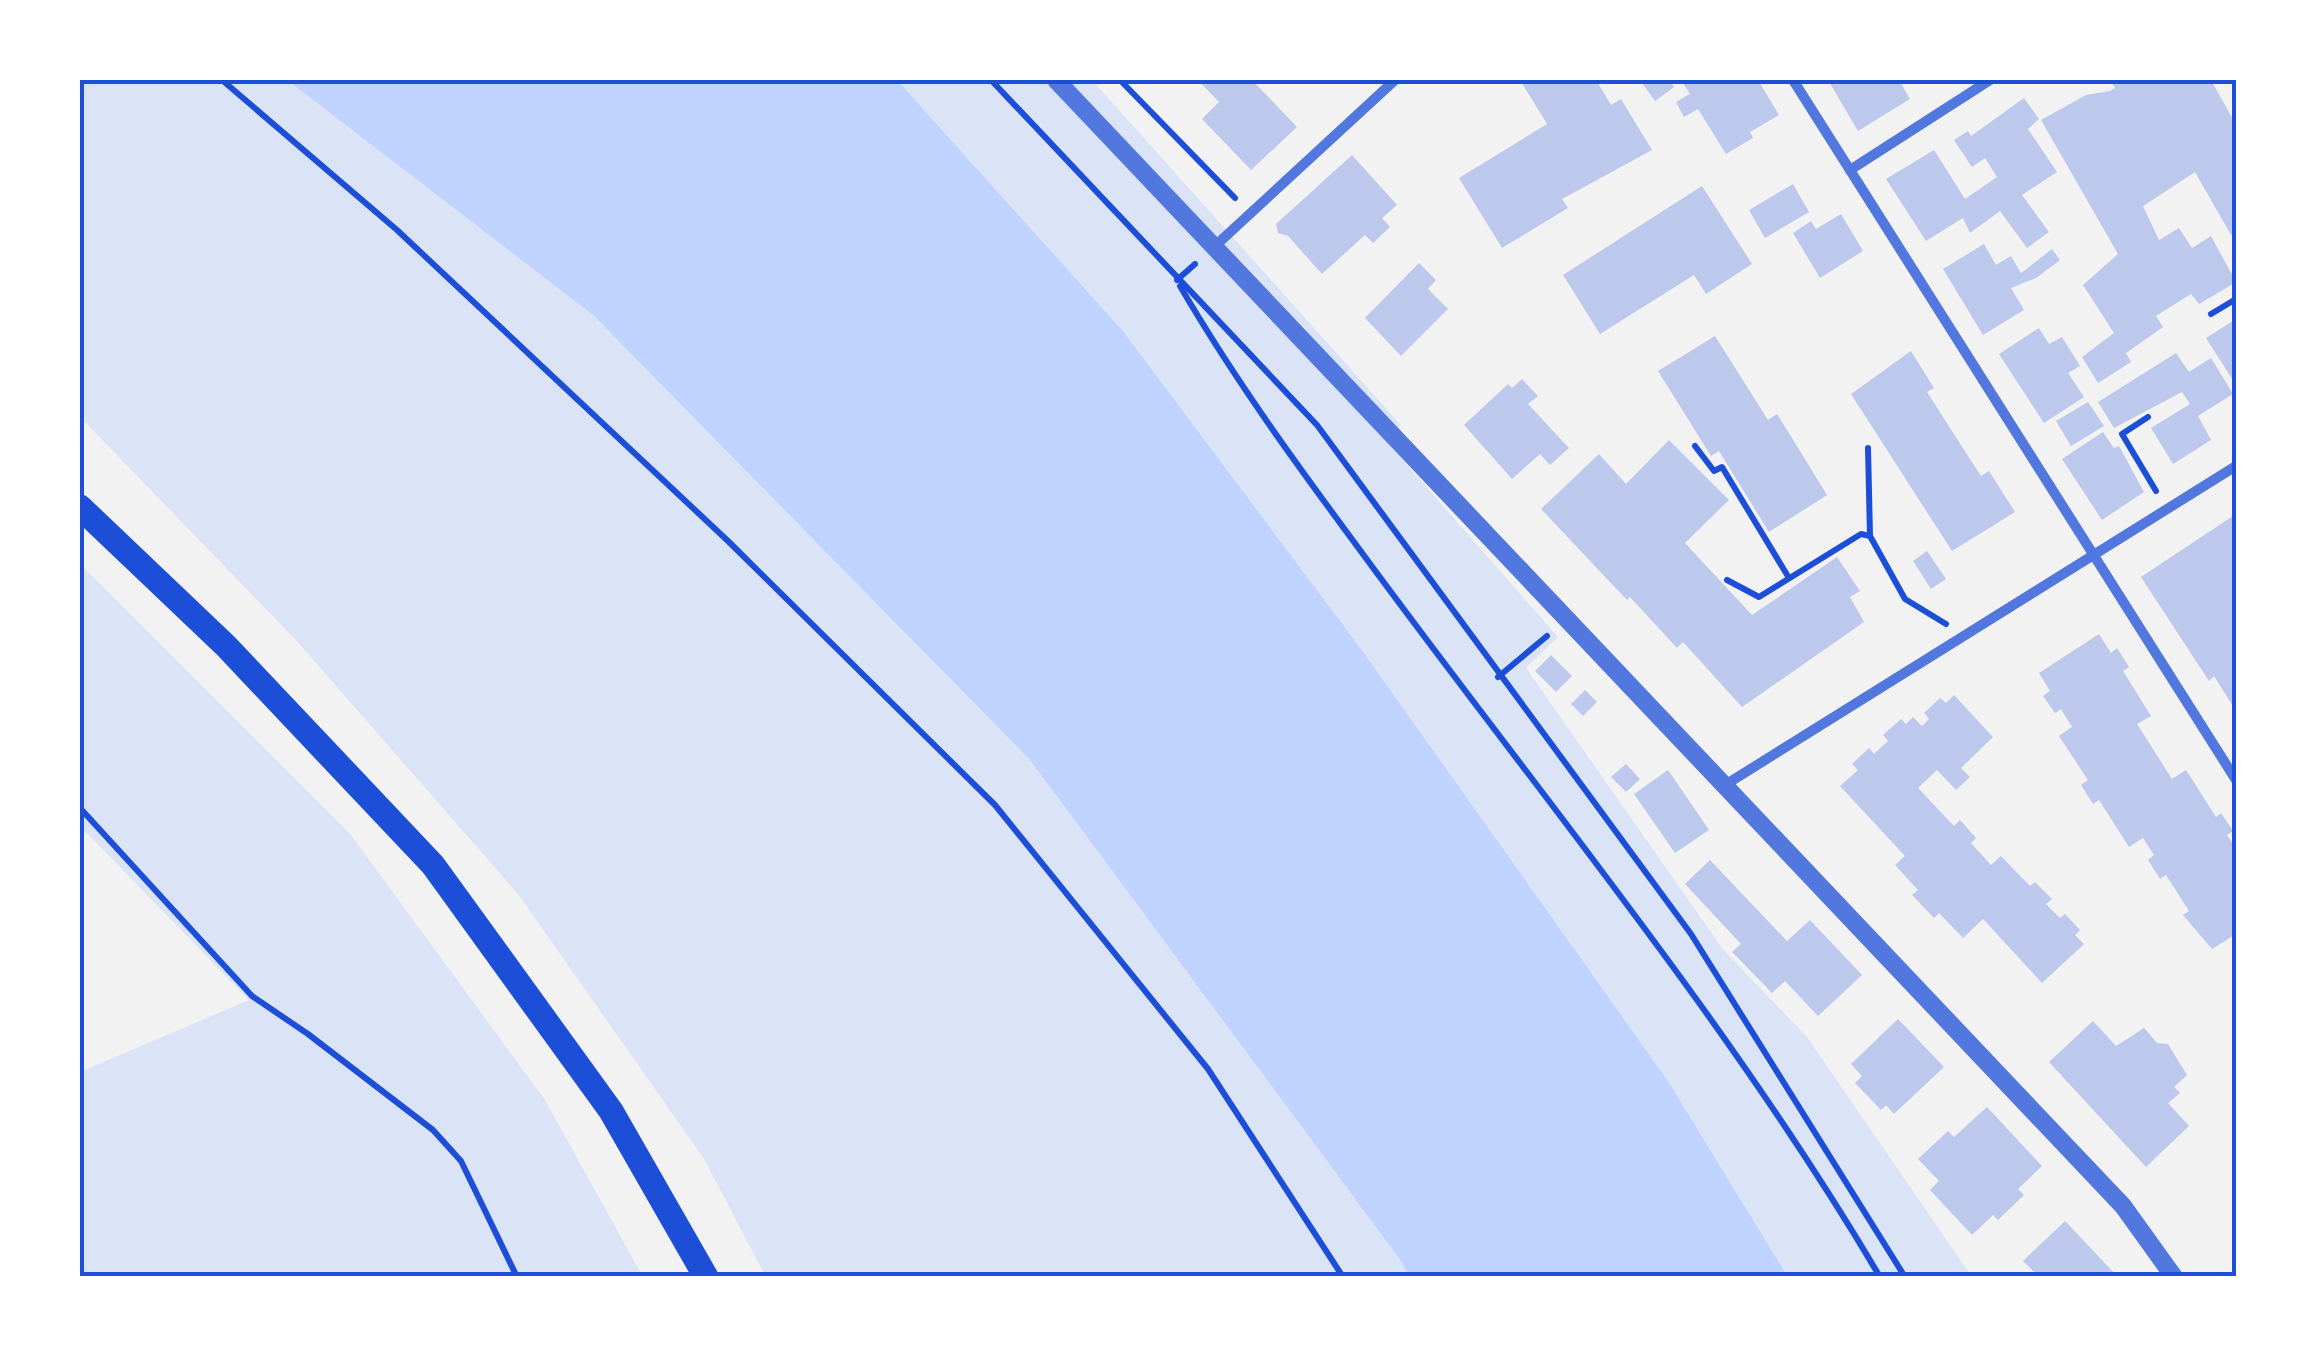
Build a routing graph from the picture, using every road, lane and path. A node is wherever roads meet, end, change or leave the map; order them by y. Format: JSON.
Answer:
{"nodes":[{"id":1,"x":222,"y":80,"type":"edge"},
{"id":2,"x":990,"y":80,"type":"edge"},
{"id":3,"x":1056,"y":80,"type":"edge"},
{"id":4,"x":1120,"y":80,"type":"edge"},
{"id":5,"x":1395,"y":80,"type":"edge"},
{"id":6,"x":1794,"y":80,"type":"edge"},
{"id":7,"x":1990,"y":80,"type":"edge"},
{"id":8,"x":1850,"y":170,"type":"junction"},
{"id":9,"x":1250,"y":213,"type":"junction"},
{"id":10,"x":1215,"y":246,"type":"junction"},
{"id":11,"x":1177,"y":280,"type":"junction"},
{"id":12,"x":2236,"y":299,"type":"edge"},
{"id":13,"x":2211,"y":314,"type":"dead end"},
{"id":14,"x":2148,"y":417,"type":"dead end"},
{"id":15,"x":1695,"y":446,"type":"dead end"},
{"id":16,"x":1868,"y":448,"type":"dead end"},
{"id":17,"x":2236,"y":466,"type":"edge"},
{"id":18,"x":80,"y":507,"type":"edge"},
{"id":19,"x":2167,"y":510,"type":"junction"},
{"id":20,"x":1870,"y":536,"type":"junction"},
{"id":21,"x":2094,"y":556,"type":"junction"},
{"id":22,"x":1789,"y":578,"type":"junction"},
{"id":23,"x":1728,"y":580,"type":"dead end"},
{"id":24,"x":1566,"y":619,"type":"junction"},
{"id":25,"x":1966,"y":636,"type":"junction"},
{"id":26,"x":1498,"y":677,"type":"junction"},
{"id":27,"x":2236,"y":780,"type":"edge"},
{"id":28,"x":1725,"y":786,"type":"junction"},
{"id":29,"x":80,"y":808,"type":"edge"},
{"id":30,"x":517,"y":1277,"type":"edge"},
{"id":31,"x":706,"y":1277,"type":"edge"},
{"id":32,"x":1343,"y":1277,"type":"edge"},
{"id":33,"x":1880,"y":1277,"type":"edge"},
{"id":34,"x":1905,"y":1277,"type":"edge"},
{"id":35,"x":2174,"y":1277,"type":"edge"}],
"edges":[{"from":1,"to":32,"type":"path"},
{"from":2,"to":11,"type":"path"},
{"from":3,"to":10,"type":"street"},
{"from":4,"to":9,"type":"path"},
{"from":5,"to":9,"type":"street"},
{"from":6,"to":8,"type":"street"},
{"from":7,"to":8,"type":"street"},
{"from":8,"to":21,"type":"street"},
{"from":9,"to":10,"type":"street"},
{"from":10,"to":24,"type":"street"},
{"from":11,"to":26,"type":"path"},
{"from":11,"to":33,"type":"path"},
{"from":12,"to":13,"type":"path"},
{"from":14,"to":19,"type":"path"},
{"from":15,"to":22,"type":"path"},
{"from":16,"to":20,"type":"path"},
{"from":17,"to":19,"type":"street"},
{"from":18,"to":31,"type":"main road"},
{"from":19,"to":21,"type":"street"},
{"from":20,"to":22,"type":"path"},
{"from":20,"to":25,"type":"path"},
{"from":21,"to":25,"type":"street"},
{"from":21,"to":27,"type":"street"},
{"from":22,"to":23,"type":"path"},
{"from":24,"to":26,"type":"path"},
{"from":24,"to":28,"type":"street"},
{"from":25,"to":28,"type":"street"},
{"from":26,"to":34,"type":"path"},
{"from":28,"to":35,"type":"street"},
{"from":29,"to":30,"type":"path"}]}
